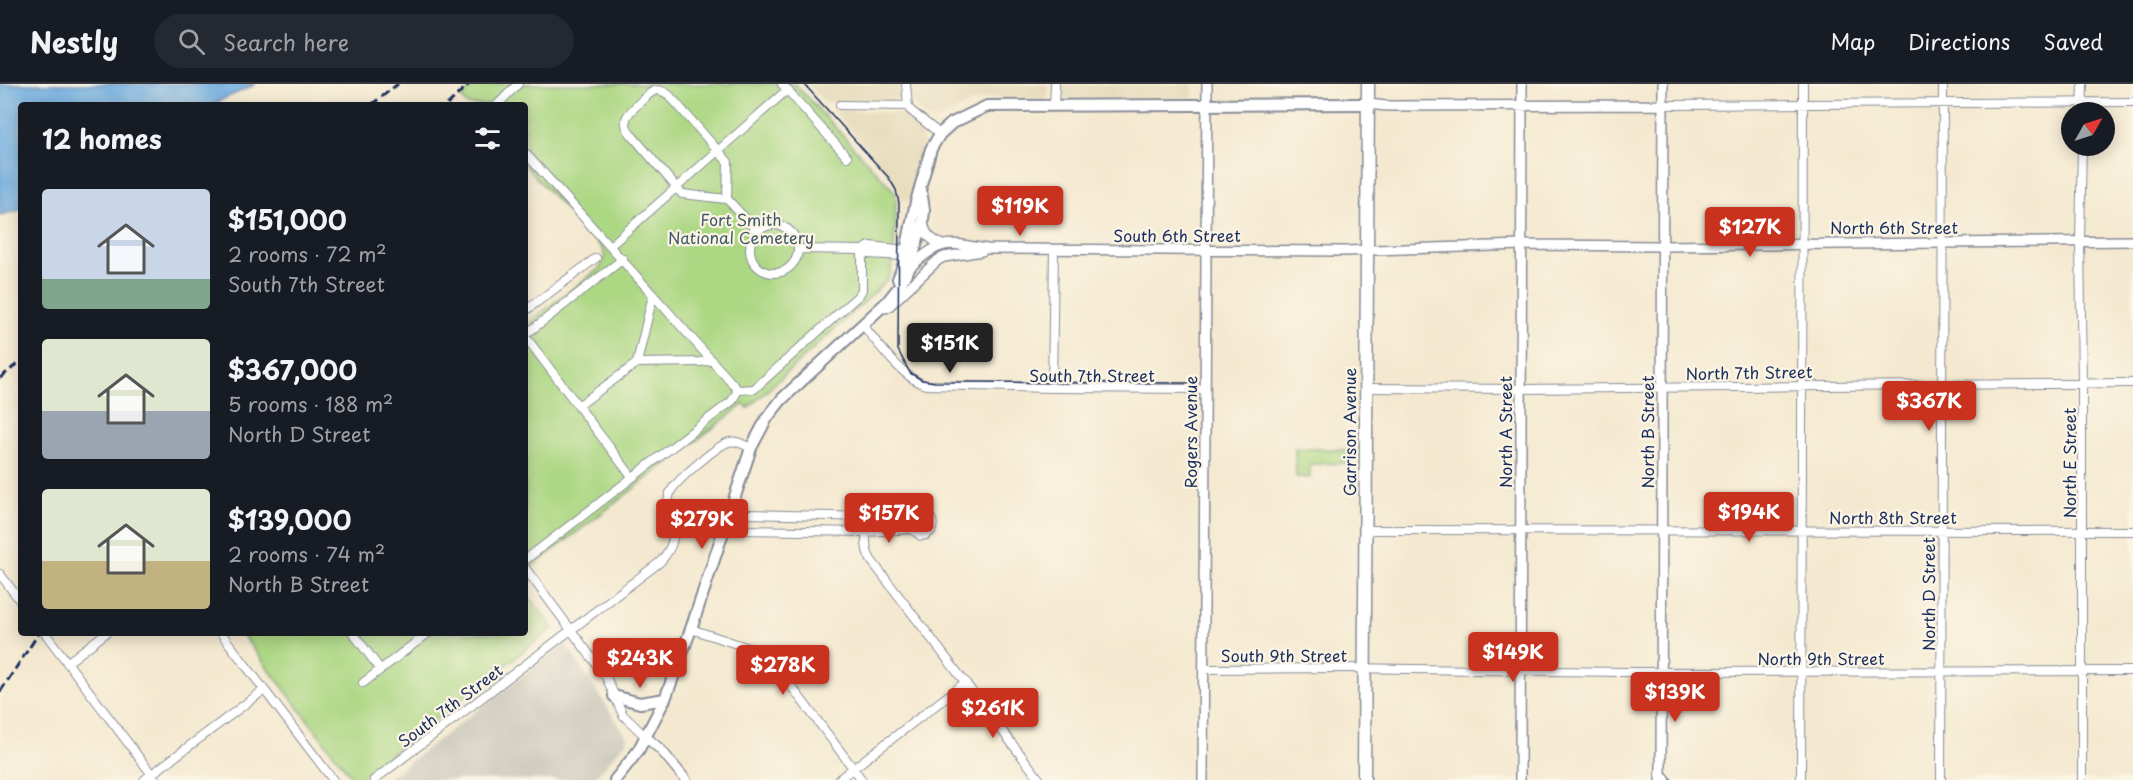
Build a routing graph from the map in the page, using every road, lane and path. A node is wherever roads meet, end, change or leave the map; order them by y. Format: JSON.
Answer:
{"nodes":[{"id":1,"x":518,"y":84,"type":"edge"},
{"id":2,"x":906,"y":84,"type":"edge"},
{"id":3,"x":1055,"y":84,"type":"edge"},
{"id":4,"x":1207,"y":84,"type":"edge"},
{"id":5,"x":1368,"y":84,"type":"edge"},
{"id":6,"x":1522,"y":84,"type":"edge"},
{"id":7,"x":1663,"y":84,"type":"edge"},
{"id":8,"x":1803,"y":84,"type":"edge"},
{"id":9,"x":1943,"y":84,"type":"edge"},
{"id":10,"x":2083,"y":84,"type":"edge"},
{"id":11,"x":785,"y":87,"type":"edge"},
{"id":12,"x":500,"y":102,"type":"edge"},
{"id":13,"x":2061,"y":102,"type":"edge"},
{"id":14,"x":2082,"y":102,"type":"edge"},
{"id":15,"x":2115,"y":102,"type":"edge"},
{"id":16,"x":2133,"y":102,"type":"edge"},
{"id":17,"x":1942,"y":103,"type":"junction"},
{"id":18,"x":1368,"y":104,"type":"junction"},
{"id":19,"x":1803,"y":104,"type":"junction"},
{"id":20,"x":840,"y":105,"type":"dead end"},
{"id":21,"x":1054,"y":105,"type":"junction"},
{"id":22,"x":1207,"y":105,"type":"junction"},
{"id":23,"x":1522,"y":105,"type":"junction"},
{"id":24,"x":1663,"y":105,"type":"junction"},
{"id":25,"x":908,"y":106,"type":"junction"},
{"id":26,"x":940,"y":134,"type":"junction"},
{"id":27,"x":719,"y":150,"type":"junction"},
{"id":28,"x":528,"y":156,"type":"edge"},
{"id":29,"x":2082,"y":156,"type":"edge"},
{"id":30,"x":847,"y":158,"type":"dead end"},
{"id":31,"x":677,"y":187,"type":"junction"},
{"id":32,"x":921,"y":190,"type":"junction"},
{"id":33,"x":727,"y":199,"type":"junction"},
{"id":34,"x":923,"y":220,"type":"junction"},
{"id":35,"x":757,"y":231,"type":"junction"},
{"id":36,"x":2080,"y":241,"type":"junction"},
{"id":37,"x":2133,"y":241,"type":"edge"},
{"id":38,"x":1941,"y":242,"type":"junction"},
{"id":39,"x":1802,"y":243,"type":"junction"},
{"id":40,"x":611,"y":245,"type":"junction"},
{"id":41,"x":942,"y":245,"type":"junction"},
{"id":42,"x":1522,"y":245,"type":"junction"},
{"id":43,"x":1661,"y":246,"type":"junction"},
{"id":44,"x":798,"y":249,"type":"junction"},
{"id":45,"x":987,"y":249,"type":"junction"},
{"id":46,"x":862,"y":250,"type":"junction"},
{"id":47,"x":1054,"y":250,"type":"junction"},
{"id":48,"x":1366,"y":250,"type":"junction"},
{"id":49,"x":909,"y":251,"type":"junction"},
{"id":50,"x":1205,"y":251,"type":"junction"},
{"id":51,"x":596,"y":258,"type":"dead end"},
{"id":52,"x":623,"y":259,"type":"junction"},
{"id":53,"x":910,"y":267,"type":"junction"},
{"id":54,"x":900,"y":276,"type":"junction"},
{"id":55,"x":653,"y":295,"type":"junction"},
{"id":56,"x":528,"y":309,"type":"edge"},
{"id":57,"x":878,"y":309,"type":"junction"},
{"id":58,"x":861,"y":324,"type":"junction"},
{"id":59,"x":528,"y":334,"type":"edge"},
{"id":60,"x":528,"y":340,"type":"edge"},
{"id":61,"x":711,"y":360,"type":"junction"},
{"id":62,"x":637,"y":363,"type":"junction"},
{"id":63,"x":2082,"y":383,"type":"junction"},
{"id":64,"x":2133,"y":383,"type":"edge"},
{"id":65,"x":1942,"y":384,"type":"junction"},
{"id":66,"x":1802,"y":385,"type":"junction"},
{"id":67,"x":1662,"y":387,"type":"junction"},
{"id":68,"x":1052,"y":388,"type":"junction"},
{"id":69,"x":1365,"y":388,"type":"junction"},
{"id":70,"x":1520,"y":388,"type":"junction"},
{"id":71,"x":1205,"y":389,"type":"junction"},
{"id":72,"x":738,"y":390,"type":"junction"},
{"id":73,"x":578,"y":406,"type":"junction"},
{"id":74,"x":751,"y":447,"type":"junction"},
{"id":75,"x":632,"y":477,"type":"junction"},
{"id":76,"x":870,"y":517,"type":"junction"},
{"id":77,"x":913,"y":518,"type":"junction"},
{"id":78,"x":726,"y":523,"type":"junction"},
{"id":79,"x":912,"y":529,"type":"junction"},
{"id":80,"x":1365,"y":530,"type":"junction"},
{"id":81,"x":1520,"y":530,"type":"junction"},
{"id":82,"x":1662,"y":531,"type":"junction"},
{"id":83,"x":1801,"y":531,"type":"junction"},
{"id":84,"x":1941,"y":531,"type":"junction"},
{"id":85,"x":2082,"y":531,"type":"junction"},
{"id":86,"x":2133,"y":531,"type":"edge"},
{"id":87,"x":866,"y":532,"type":"junction"},
{"id":88,"x":528,"y":558,"type":"edge"},
{"id":89,"x":528,"y":572,"type":"edge"},
{"id":90,"x":0,"y":574,"type":"edge"},
{"id":91,"x":18,"y":598,"type":"edge"},
{"id":92,"x":691,"y":629,"type":"junction"},
{"id":93,"x":571,"y":630,"type":"junction"},
{"id":94,"x":47,"y":636,"type":"edge"},
{"id":95,"x":101,"y":636,"type":"edge"},
{"id":96,"x":223,"y":636,"type":"edge"},
{"id":97,"x":355,"y":636,"type":"edge"},
{"id":98,"x":424,"y":636,"type":"edge"},
{"id":99,"x":67,"y":663,"type":"junction"},
{"id":100,"x":381,"y":669,"type":"junction"},
{"id":101,"x":1204,"y":669,"type":"junction"},
{"id":102,"x":1364,"y":669,"type":"junction"},
{"id":103,"x":1520,"y":670,"type":"junction"},
{"id":104,"x":1662,"y":671,"type":"junction"},
{"id":105,"x":1801,"y":671,"type":"junction"},
{"id":106,"x":2082,"y":671,"type":"junction"},
{"id":107,"x":2133,"y":671,"type":"edge"},
{"id":108,"x":1941,"y":672,"type":"junction"},
{"id":109,"x":966,"y":682,"type":"junction"},
{"id":110,"x":363,"y":683,"type":"dead end"},
{"id":111,"x":264,"y":690,"type":"junction"},
{"id":112,"x":614,"y":696,"type":"junction"},
{"id":113,"x":665,"y":699,"type":"junction"},
{"id":114,"x":646,"y":737,"type":"junction"},
{"id":115,"x":853,"y":768,"type":"junction"},
{"id":116,"x":153,"y":777,"type":"edge"},
{"id":117,"x":1662,"y":778,"type":"edge"},
{"id":118,"x":144,"y":780,"type":"edge"},
{"id":119,"x":333,"y":780,"type":"edge"},
{"id":120,"x":375,"y":780,"type":"edge"},
{"id":121,"x":615,"y":780,"type":"edge"},
{"id":122,"x":686,"y":780,"type":"edge"},
{"id":123,"x":838,"y":780,"type":"edge"},
{"id":124,"x":862,"y":780,"type":"edge"},
{"id":125,"x":1040,"y":780,"type":"edge"},
{"id":126,"x":1203,"y":780,"type":"edge"},
{"id":127,"x":1364,"y":780,"type":"edge"},
{"id":128,"x":1520,"y":780,"type":"edge"},
{"id":129,"x":1801,"y":780,"type":"edge"},
{"id":130,"x":1941,"y":780,"type":"edge"},
{"id":131,"x":2082,"y":780,"type":"edge"}],
"edges":[{"from":1,"to":12,"type":"street"},
{"from":2,"to":25,"type":"street"},
{"from":3,"to":21,"type":"street"},
{"from":4,"to":22,"type":"street","name":"Rogers Avenue"},
{"from":5,"to":18,"type":"main road","name":"Garrison Avenue"},
{"from":6,"to":23,"type":"street","name":"North A Street"},
{"from":7,"to":24,"type":"street","name":"North B Street"},
{"from":8,"to":19,"type":"street"},
{"from":9,"to":17,"type":"street","name":"North D Street"},
{"from":10,"to":14,"type":"street"},
{"from":11,"to":27,"type":"street"},
{"from":11,"to":30,"type":"street"},
{"from":13,"to":17,"type":"street"},
{"from":15,"to":16,"type":"street"},
{"from":17,"to":19,"type":"street"},
{"from":17,"to":38,"type":"street","name":"North D Street"},
{"from":18,"to":22,"type":"main road"},
{"from":18,"to":23,"type":"street"},
{"from":18,"to":48,"type":"main road","name":"Garrison Avenue"},
{"from":19,"to":24,"type":"street"},
{"from":19,"to":39,"type":"street"},
{"from":20,"to":25,"type":"street"},
{"from":21,"to":22,"type":"main road"},
{"from":21,"to":26,"type":"main road"},
{"from":22,"to":50,"type":"street","name":"Rogers Avenue"},
{"from":23,"to":24,"type":"street"},
{"from":23,"to":42,"type":"street","name":"North A Street"},
{"from":24,"to":43,"type":"street","name":"North B Street"},
{"from":25,"to":26,"type":"street"},
{"from":26,"to":32,"type":"main road"},
{"from":27,"to":31,"type":"street"},
{"from":27,"to":31,"type":"street"},
{"from":27,"to":33,"type":"street"},
{"from":28,"to":40,"type":"street"},
{"from":29,"to":36,"type":"street","name":"North E Street"},
{"from":31,"to":33,"type":"street"},
{"from":31,"to":40,"type":"street"},
{"from":32,"to":34,"type":"main road"},
{"from":32,"to":49,"type":"main road"},
{"from":33,"to":35,"type":"street"},
{"from":34,"to":41,"type":"street"},
{"from":34,"to":49,"type":"main road"},
{"from":35,"to":44,"type":"street"},
{"from":35,"to":44,"type":"street"},
{"from":36,"to":37,"type":"street","name":"North 6th Street"},
{"from":36,"to":38,"type":"street","name":"North 6th Street"},
{"from":36,"to":63,"type":"street","name":"North E Street"},
{"from":38,"to":39,"type":"street","name":"North 6th Street"},
{"from":38,"to":65,"type":"street","name":"North D Street"},
{"from":39,"to":43,"type":"street","name":"North 6th Street"},
{"from":39,"to":66,"type":"street"},
{"from":40,"to":52,"type":"street"},
{"from":41,"to":45,"type":"street","name":"South 6th Street"},
{"from":41,"to":49,"type":"street","name":"South 6th Street"},
{"from":41,"to":53,"type":"street"},
{"from":42,"to":43,"type":"street","name":"North 6th Street"},
{"from":42,"to":48,"type":"street","name":"North 6th Street"},
{"from":42,"to":70,"type":"street","name":"North A Street"},
{"from":43,"to":67,"type":"street","name":"North B Street"},
{"from":44,"to":46,"type":"street"},
{"from":45,"to":47,"type":"street","name":"South 6th Street"},
{"from":45,"to":57,"type":"street","name":"South 6th Street"},
{"from":46,"to":49,"type":"street"},
{"from":46,"to":72,"type":"street"},
{"from":47,"to":50,"type":"street","name":"South 6th Street"},
{"from":47,"to":68,"type":"street"},
{"from":48,"to":50,"type":"street","name":"South 6th Street"},
{"from":48,"to":69,"type":"main road","name":"Garrison Avenue"},
{"from":49,"to":53,"type":"main road"},
{"from":49,"to":54,"type":"main road"},
{"from":50,"to":71,"type":"street","name":"Rogers Avenue"},
{"from":51,"to":56,"type":"street"},
{"from":52,"to":55,"type":"street"},
{"from":52,"to":59,"type":"street"},
{"from":53,"to":54,"type":"street"},
{"from":53,"to":57,"type":"main road"},
{"from":54,"to":57,"type":"main road"},
{"from":55,"to":61,"type":"street"},
{"from":55,"to":62,"type":"street"},
{"from":57,"to":58,"type":"main road","name":"South 6th Street"},
{"from":58,"to":68,"type":"street","name":"South 7th Street"},
{"from":58,"to":74,"type":"main road","name":"South 6th Street"},
{"from":60,"to":73,"type":"street"},
{"from":61,"to":62,"type":"street"},
{"from":61,"to":72,"type":"street"},
{"from":62,"to":73,"type":"street"},
{"from":63,"to":64,"type":"street","name":"North 7th Street"},
{"from":63,"to":65,"type":"street","name":"North 7th Street"},
{"from":63,"to":85,"type":"street","name":"North E Street"},
{"from":65,"to":66,"type":"street","name":"North 7th Street"},
{"from":65,"to":84,"type":"street","name":"North D Street"},
{"from":66,"to":67,"type":"street","name":"North 7th Street"},
{"from":66,"to":83,"type":"street"},
{"from":67,"to":70,"type":"street","name":"North 7th Street"},
{"from":67,"to":82,"type":"street","name":"North B Street"},
{"from":68,"to":71,"type":"street","name":"South 7th Street"},
{"from":69,"to":70,"type":"street","name":"North 7th Street"},
{"from":69,"to":80,"type":"main road","name":"Garrison Avenue"},
{"from":70,"to":81,"type":"street","name":"North A Street"},
{"from":71,"to":101,"type":"street","name":"Rogers Avenue"},
{"from":72,"to":75,"type":"street"},
{"from":73,"to":75,"type":"street"},
{"from":74,"to":78,"type":"main road","name":"South 6th Street"},
{"from":74,"to":93,"type":"street","name":"South 7th Street"},
{"from":75,"to":88,"type":"street"},
{"from":76,"to":77,"type":"street"},
{"from":76,"to":78,"type":"street"},
{"from":76,"to":87,"type":"street"},
{"from":77,"to":79,"type":"street"},
{"from":77,"to":79,"type":"street"},
{"from":78,"to":87,"type":"street"},
{"from":78,"to":92,"type":"main road","name":"South 6th Street"},
{"from":79,"to":87,"type":"street"},
{"from":80,"to":81,"type":"street","name":"North 8th Street"},
{"from":80,"to":102,"type":"main road","name":"Garrison Avenue"},
{"from":81,"to":82,"type":"street","name":"North 8th Street"},
{"from":81,"to":103,"type":"street","name":"North A Street"},
{"from":82,"to":83,"type":"street","name":"North 8th Street"},
{"from":82,"to":104,"type":"street","name":"North B Street"},
{"from":83,"to":84,"type":"street","name":"North 8th Street"},
{"from":83,"to":105,"type":"street"},
{"from":84,"to":85,"type":"street","name":"North 8th Street"},
{"from":84,"to":108,"type":"street","name":"North D Street"},
{"from":85,"to":86,"type":"street","name":"North 8th Street"},
{"from":85,"to":106,"type":"street","name":"North E Street"},
{"from":87,"to":109,"type":"street"},
{"from":89,"to":93,"type":"street"},
{"from":90,"to":91,"type":"street"},
{"from":92,"to":113,"type":"main road","name":"South 6th Street"},
{"from":92,"to":115,"type":"street"},
{"from":93,"to":112,"type":"street"},
{"from":93,"to":120,"type":"street","name":"South 7th Street"},
{"from":94,"to":99,"type":"street"},
{"from":95,"to":99,"type":"street"},
{"from":96,"to":111,"type":"street"},
{"from":97,"to":100,"type":"street"},
{"from":98,"to":100,"type":"street"},
{"from":99,"to":116,"type":"street"},
{"from":100,"to":110,"type":"street"},
{"from":101,"to":102,"type":"street","name":"South 9th Street"},
{"from":101,"to":126,"type":"street","name":"Rogers Avenue"},
{"from":102,"to":103,"type":"street","name":"North 9th Street"},
{"from":102,"to":127,"type":"main road","name":"Garrison Avenue"},
{"from":103,"to":104,"type":"street","name":"North 9th Street"},
{"from":103,"to":128,"type":"street","name":"North A Street"},
{"from":104,"to":105,"type":"street","name":"North 9th Street"},
{"from":104,"to":117,"type":"street","name":"North B Street"},
{"from":105,"to":108,"type":"street","name":"North 9th Street"},
{"from":105,"to":129,"type":"street"},
{"from":106,"to":107,"type":"street","name":"North 9th Street"},
{"from":106,"to":108,"type":"street","name":"North 9th Street"},
{"from":106,"to":131,"type":"street","name":"North E Street"},
{"from":108,"to":130,"type":"street","name":"North D Street"},
{"from":109,"to":115,"type":"street"},
{"from":109,"to":125,"type":"street"},
{"from":111,"to":116,"type":"street"},
{"from":111,"to":119,"type":"street"},
{"from":112,"to":113,"type":"main road"},
{"from":112,"to":114,"type":"street"},
{"from":113,"to":114,"type":"main road","name":"South 6th Street"},
{"from":114,"to":121,"type":"main road","name":"South 6th Street"},
{"from":114,"to":122,"type":"street"},
{"from":115,"to":123,"type":"street"},
{"from":115,"to":124,"type":"street"},
{"from":116,"to":118,"type":"street"}]}
